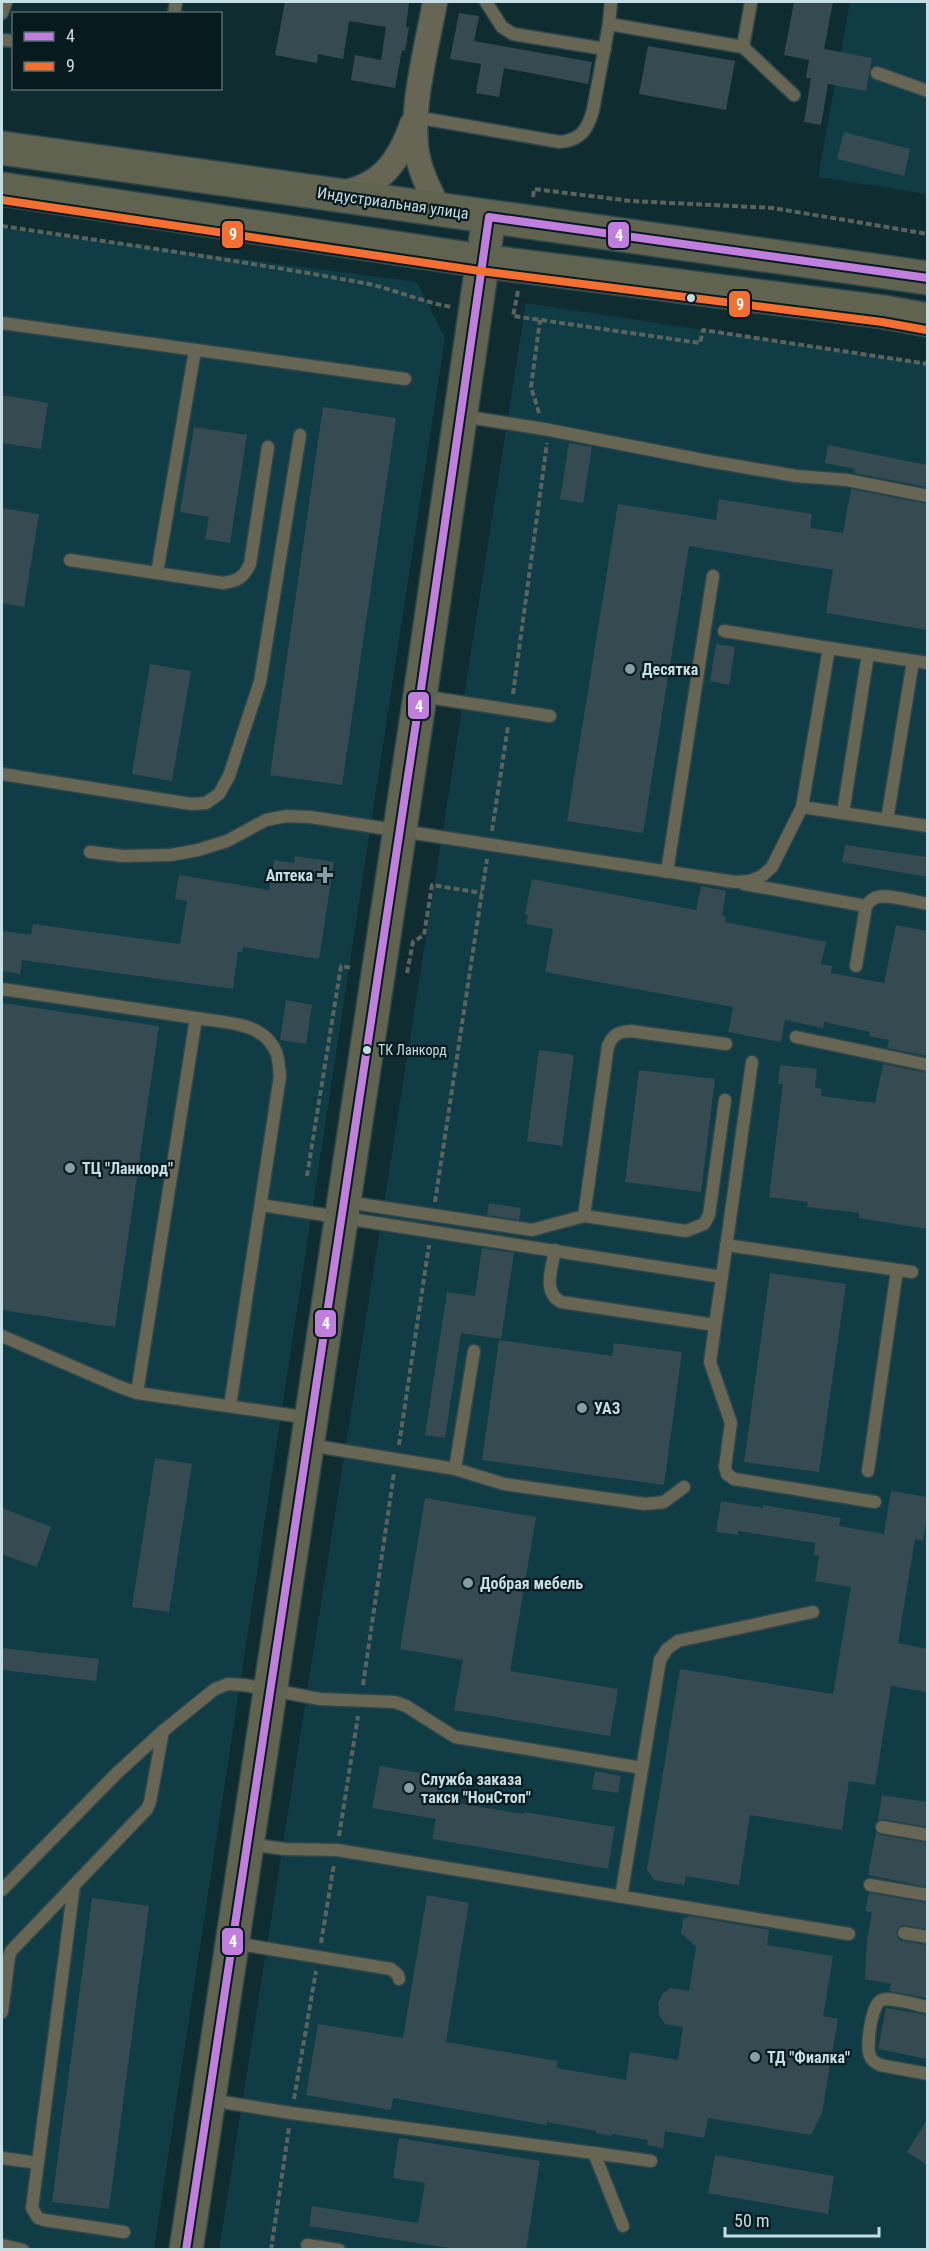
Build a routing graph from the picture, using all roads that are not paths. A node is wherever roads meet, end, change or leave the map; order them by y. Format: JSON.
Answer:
{"nodes":[{"id":1,"x":6,"y":2,"type":"edge"},
{"id":2,"x":435,"y":2,"type":"edge"},
{"id":3,"x":486,"y":2,"type":"edge"},
{"id":4,"x":610,"y":2,"type":"edge"},
{"id":5,"x":752,"y":2,"type":"edge"},
{"id":6,"x":2,"y":13,"type":"edge"},
{"id":7,"x":609,"y":24,"type":"junction"},
{"id":8,"x":743,"y":47,"type":"junction"},
{"id":9,"x":605,"y":49,"type":"junction"},
{"id":10,"x":878,"y":73,"type":"dead end"},
{"id":11,"x":927,"y":91,"type":"edge"},
{"id":12,"x":794,"y":95,"type":"dead end"},
{"id":13,"x":415,"y":117,"type":"junction"},
{"id":14,"x":2,"y":148,"type":"edge"},
{"id":15,"x":2,"y":189,"type":"edge"},
{"id":16,"x":333,"y":195,"type":"junction"},
{"id":17,"x":439,"y":210,"type":"junction"},
{"id":18,"x":489,"y":217,"type":"junction"},
{"id":19,"x":482,"y":261,"type":"junction"},
{"id":20,"x":927,"y":278,"type":"edge"},
{"id":21,"x":927,"y":320,"type":"edge"},
{"id":22,"x":2,"y":323,"type":"edge"},
{"id":23,"x":195,"y":350,"type":"junction"},
{"id":24,"x":405,"y":379,"type":"dead end"},
{"id":25,"x":460,"y":416,"type":"junction"},
{"id":26,"x":300,"y":435,"type":"dead end"},
{"id":27,"x":268,"y":447,"type":"dead end"},
{"id":28,"x":927,"y":496,"type":"edge"},
{"id":29,"x":70,"y":560,"type":"dead end"},
{"id":30,"x":158,"y":573,"type":"junction"},
{"id":31,"x":713,"y":576,"type":"dead end"},
{"id":32,"x":724,"y":631,"type":"dead end"},
{"id":33,"x":829,"y":648,"type":"junction"},
{"id":34,"x":868,"y":654,"type":"junction"},
{"id":35,"x":913,"y":661,"type":"junction"},
{"id":36,"x":927,"y":663,"type":"edge"},
{"id":37,"x":420,"y":696,"type":"junction"},
{"id":38,"x":550,"y":716,"type":"dead end"},
{"id":39,"x":2,"y":774,"type":"edge"},
{"id":40,"x":802,"y":807,"type":"junction"},
{"id":41,"x":843,"y":813,"type":"junction"},
{"id":42,"x":887,"y":820,"type":"junction"},
{"id":43,"x":927,"y":826,"type":"edge"},
{"id":44,"x":399,"y":832,"type":"junction"},
{"id":45,"x":90,"y":852,"type":"dead end"},
{"id":46,"x":667,"y":872,"type":"junction"},
{"id":47,"x":735,"y":882,"type":"junction"},
{"id":48,"x":927,"y":904,"type":"edge"},
{"id":49,"x":867,"y":906,"type":"junction"},
{"id":50,"x":856,"y":966,"type":"dead end"},
{"id":51,"x":2,"y":989,"type":"edge"},
{"id":52,"x":196,"y":1018,"type":"junction"},
{"id":53,"x":796,"y":1037,"type":"dead end"},
{"id":54,"x":726,"y":1044,"type":"dead end"},
{"id":55,"x":752,"y":1062,"type":"dead end"},
{"id":56,"x":927,"y":1065,"type":"edge"},
{"id":57,"x":724,"y":1100,"type":"dead end"},
{"id":58,"x":261,"y":1205,"type":"junction"},
{"id":59,"x":342,"y":1209,"type":"junction"},
{"id":60,"x":584,"y":1216,"type":"junction"},
{"id":61,"x":726,"y":1245,"type":"junction"},
{"id":62,"x":555,"y":1250,"type":"junction"},
{"id":63,"x":897,"y":1270,"type":"junction"},
{"id":64,"x":912,"y":1272,"type":"dead end"},
{"id":65,"x":722,"y":1277,"type":"junction"},
{"id":66,"x":715,"y":1325,"type":"junction"},
{"id":67,"x":2,"y":1336,"type":"edge"},
{"id":68,"x":474,"y":1351,"type":"dead end"},
{"id":69,"x":137,"y":1393,"type":"junction"},
{"id":70,"x":230,"y":1406,"type":"junction"},
{"id":71,"x":309,"y":1431,"type":"junction"},
{"id":72,"x":455,"y":1469,"type":"junction"},
{"id":73,"x":868,"y":1471,"type":"dead end"},
{"id":74,"x":684,"y":1487,"type":"dead end"},
{"id":75,"x":875,"y":1502,"type":"dead end"},
{"id":76,"x":813,"y":1611,"type":"dead end"},
{"id":77,"x":269,"y":1689,"type":"junction"},
{"id":78,"x":163,"y":1731,"type":"junction"},
{"id":79,"x":642,"y":1768,"type":"junction"},
{"id":80,"x":882,"y":1827,"type":"dead end"},
{"id":81,"x":927,"y":1834,"type":"edge"},
{"id":82,"x":247,"y":1844,"type":"junction"},
{"id":83,"x":74,"y":1885,"type":"junction"},
{"id":84,"x":870,"y":1885,"type":"dead end"},
{"id":85,"x":2,"y":1890,"type":"edge"},
{"id":86,"x":927,"y":1895,"type":"edge"},
{"id":87,"x":621,"y":1897,"type":"junction"},
{"id":88,"x":904,"y":1933,"type":"dead end"},
{"id":89,"x":849,"y":1934,"type":"dead end"},
{"id":90,"x":927,"y":1937,"type":"edge"},
{"id":91,"x":232,"y":1943,"type":"junction"},
{"id":92,"x":399,"y":1979,"type":"dead end"},
{"id":93,"x":927,"y":2007,"type":"edge"},
{"id":94,"x":2,"y":2012,"type":"edge"},
{"id":95,"x":927,"y":2074,"type":"edge"},
{"id":96,"x":208,"y":2100,"type":"junction"},
{"id":97,"x":594,"y":2153,"type":"junction"},
{"id":98,"x":2,"y":2158,"type":"edge"},
{"id":99,"x":651,"y":2161,"type":"dead end"},
{"id":100,"x":38,"y":2163,"type":"junction"},
{"id":101,"x":623,"y":2226,"type":"dead end"},
{"id":102,"x":124,"y":2232,"type":"dead end"},
{"id":103,"x":2,"y":2245,"type":"edge"},
{"id":104,"x":307,"y":2245,"type":"dead end"},
{"id":105,"x":23,"y":2250,"type":"edge"},
{"id":106,"x":186,"y":2250,"type":"edge"},
{"id":107,"x":339,"y":2250,"type":"edge"}],
"edges":[{"from":1,"to":6,"type":"lane"},
{"from":2,"to":13,"type":"street"},
{"from":3,"to":9,"type":"lane"},
{"from":4,"to":7,"type":"lane"},
{"from":5,"to":8,"type":"lane"},
{"from":7,"to":8,"type":"lane"},
{"from":7,"to":9,"type":"lane"},
{"from":8,"to":12,"type":"lane"},
{"from":9,"to":13,"type":"lane"},
{"from":10,"to":11,"type":"lane"},
{"from":13,"to":16,"type":"street"},
{"from":13,"to":17,"type":"street"},
{"from":14,"to":16,"type":"main road","name":"Индустриальная улица"},
{"from":15,"to":19,"type":"main road"},
{"from":16,"to":17,"type":"main road","name":"Индустриальная улица"},
{"from":17,"to":18,"type":"main road","name":"Индустриальная улица"},
{"from":17,"to":19,"type":"main road"},
{"from":18,"to":19,"type":"main road"},
{"from":18,"to":20,"type":"main road","name":"Индустриальная улица"},
{"from":19,"to":21,"type":"main road"},
{"from":19,"to":25,"type":"main road"},
{"from":22,"to":23,"type":"lane"},
{"from":23,"to":24,"type":"lane"},
{"from":23,"to":30,"type":"lane"},
{"from":25,"to":28,"type":"lane"},
{"from":25,"to":37,"type":"main road"},
{"from":26,"to":39,"type":"lane"},
{"from":27,"to":30,"type":"lane"},
{"from":29,"to":30,"type":"lane"},
{"from":31,"to":46,"type":"lane"},
{"from":32,"to":33,"type":"lane"},
{"from":33,"to":34,"type":"lane"},
{"from":33,"to":40,"type":"lane"},
{"from":34,"to":35,"type":"lane"},
{"from":34,"to":41,"type":"lane"},
{"from":35,"to":36,"type":"lane"},
{"from":35,"to":42,"type":"lane"},
{"from":37,"to":38,"type":"lane"},
{"from":37,"to":44,"type":"main road"},
{"from":40,"to":41,"type":"lane"},
{"from":40,"to":47,"type":"lane"},
{"from":41,"to":42,"type":"lane"},
{"from":42,"to":43,"type":"lane"},
{"from":44,"to":45,"type":"lane"},
{"from":44,"to":46,"type":"lane"},
{"from":44,"to":59,"type":"main road"},
{"from":46,"to":47,"type":"lane"},
{"from":47,"to":49,"type":"lane"},
{"from":48,"to":49,"type":"lane"},
{"from":49,"to":50,"type":"lane"},
{"from":51,"to":52,"type":"lane"},
{"from":52,"to":58,"type":"lane"},
{"from":52,"to":69,"type":"lane"},
{"from":53,"to":56,"type":"lane"},
{"from":54,"to":60,"type":"lane"},
{"from":55,"to":61,"type":"lane"},
{"from":57,"to":60,"type":"lane"},
{"from":58,"to":59,"type":"lane"},
{"from":58,"to":70,"type":"lane"},
{"from":59,"to":60,"type":"lane"},
{"from":59,"to":62,"type":"lane"},
{"from":59,"to":71,"type":"main road"},
{"from":61,"to":63,"type":"lane"},
{"from":61,"to":65,"type":"lane"},
{"from":62,"to":65,"type":"lane"},
{"from":62,"to":66,"type":"lane"},
{"from":63,"to":64,"type":"lane"},
{"from":63,"to":73,"type":"lane"},
{"from":65,"to":66,"type":"lane"},
{"from":66,"to":75,"type":"lane"},
{"from":67,"to":69,"type":"lane"},
{"from":68,"to":72,"type":"lane"},
{"from":69,"to":70,"type":"lane"},
{"from":70,"to":71,"type":"lane"},
{"from":71,"to":72,"type":"lane"},
{"from":71,"to":77,"type":"main road"},
{"from":72,"to":74,"type":"lane"},
{"from":76,"to":79,"type":"lane"},
{"from":77,"to":78,"type":"lane"},
{"from":77,"to":79,"type":"lane"},
{"from":77,"to":82,"type":"main road"},
{"from":78,"to":83,"type":"lane"},
{"from":78,"to":85,"type":"lane"},
{"from":79,"to":87,"type":"lane"},
{"from":80,"to":81,"type":"lane"},
{"from":82,"to":87,"type":"lane"},
{"from":82,"to":91,"type":"main road"},
{"from":83,"to":94,"type":"lane"},
{"from":83,"to":100,"type":"lane"},
{"from":84,"to":86,"type":"lane"},
{"from":87,"to":89,"type":"lane"},
{"from":88,"to":90,"type":"lane"},
{"from":91,"to":92,"type":"lane"},
{"from":91,"to":96,"type":"main road"},
{"from":93,"to":95,"type":"lane"},
{"from":96,"to":97,"type":"lane"},
{"from":96,"to":106,"type":"main road"},
{"from":97,"to":99,"type":"lane"},
{"from":97,"to":101,"type":"lane"},
{"from":98,"to":100,"type":"lane"},
{"from":100,"to":102,"type":"lane"},
{"from":103,"to":105,"type":"lane"},
{"from":104,"to":107,"type":"lane"}]}
